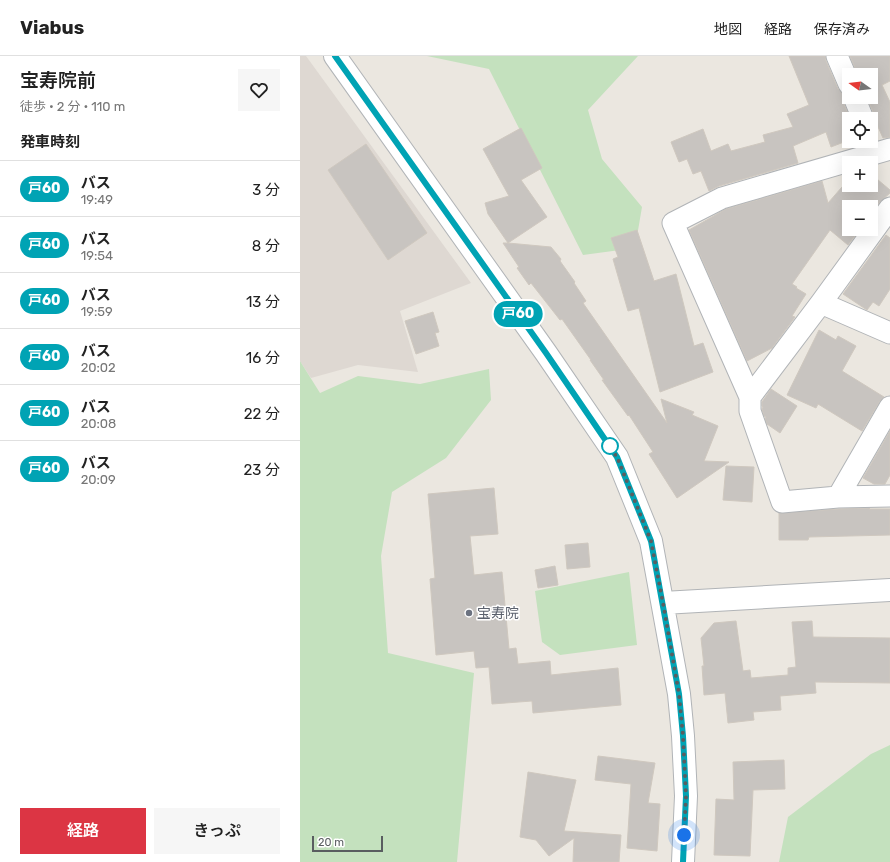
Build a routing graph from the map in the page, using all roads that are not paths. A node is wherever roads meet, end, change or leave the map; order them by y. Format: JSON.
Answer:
{"nodes":[{"id":1,"x":334,"y":56,"type":"edge"},
{"id":2,"x":837,"y":56,"type":"edge"},
{"id":3,"x":842,"y":68,"type":"edge"},
{"id":4,"x":880,"y":146,"type":"edge"},
{"id":5,"x":890,"y":208,"type":"edge"},
{"id":6,"x":821,"y":303,"type":"junction"},
{"id":7,"x":890,"y":333,"type":"edge"},
{"id":8,"x":750,"y":397,"type":"junction"},
{"id":9,"x":890,"y":407,"type":"edge"},
{"id":10,"x":890,"y":496,"type":"edge"},
{"id":11,"x":838,"y":497,"type":"junction"},
{"id":12,"x":890,"y":590,"type":"edge"},
{"id":13,"x":663,"y":603,"type":"junction"},
{"id":14,"x":683,"y":862,"type":"edge"}],
"edges":[{"from":1,"to":13,"type":"street"},
{"from":2,"to":3,"type":"street"},
{"from":4,"to":8,"type":"street"},
{"from":5,"to":6,"type":"street"},
{"from":6,"to":7,"type":"street"},
{"from":6,"to":8,"type":"street"},
{"from":8,"to":11,"type":"street"},
{"from":9,"to":11,"type":"street"},
{"from":10,"to":11,"type":"street"},
{"from":12,"to":13,"type":"street"},
{"from":13,"to":14,"type":"street"}]}
